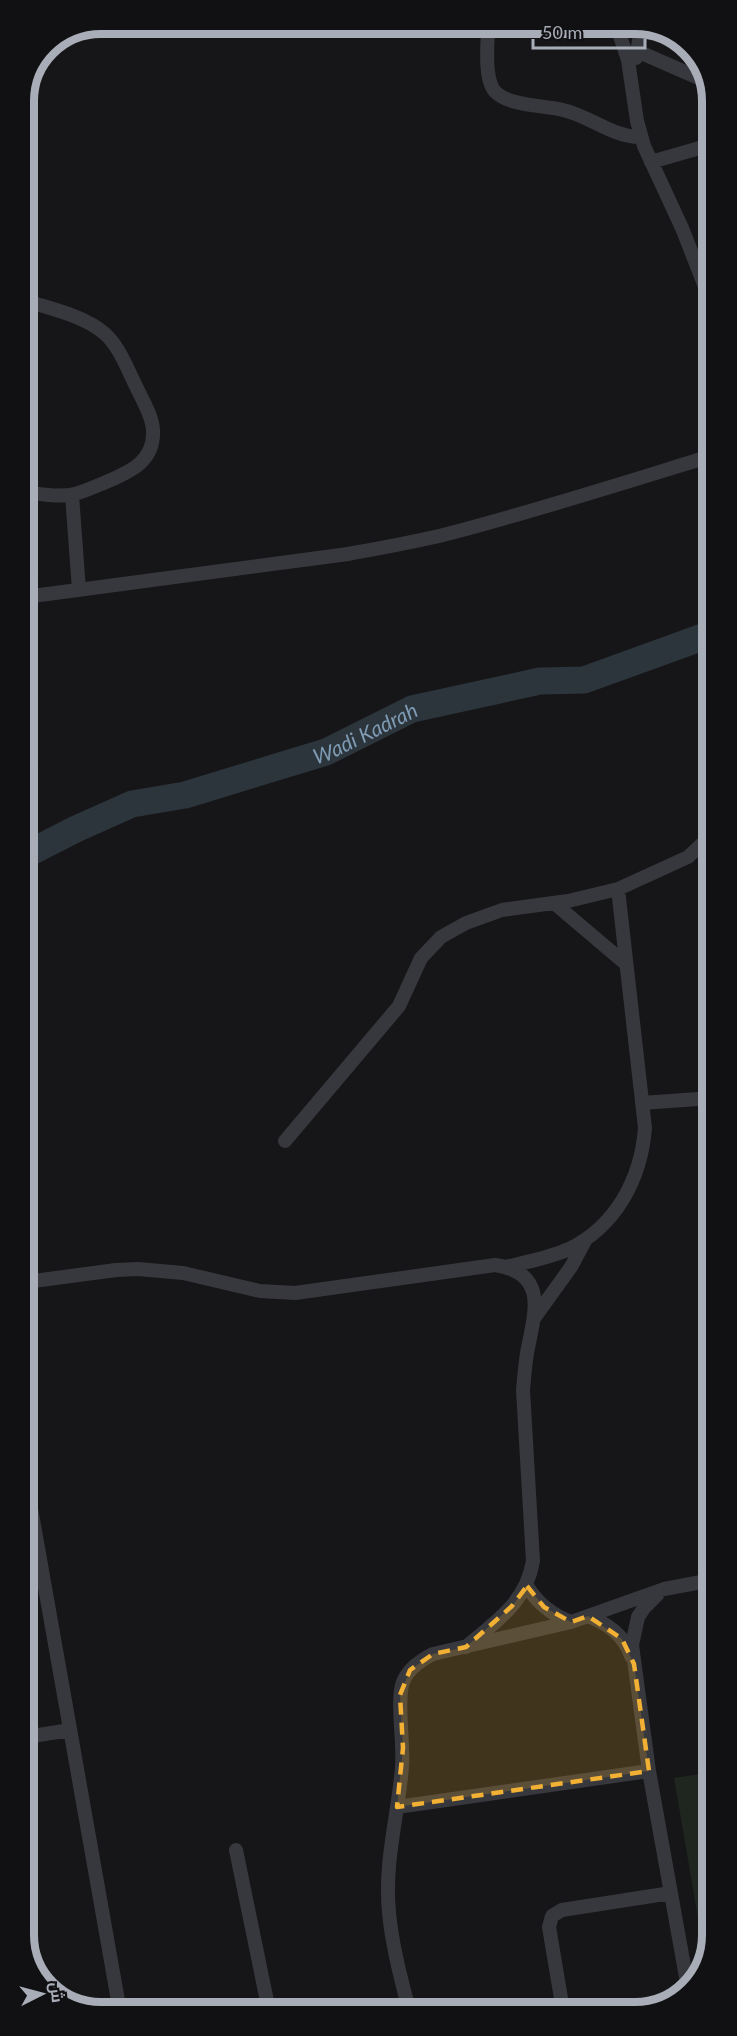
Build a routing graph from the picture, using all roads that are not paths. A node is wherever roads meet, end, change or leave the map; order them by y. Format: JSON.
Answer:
{"nodes":[{"id":1,"x":488,"y":35,"type":"edge"},
{"id":2,"x":620,"y":35,"type":"edge"},
{"id":3,"x":640,"y":35,"type":"edge"},
{"id":4,"x":637,"y":51,"type":"junction"},
{"id":5,"x":631,"y":78,"type":"junction"},
{"id":6,"x":698,"y":78,"type":"edge"},
{"id":7,"x":641,"y":137,"type":"junction"},
{"id":8,"x":702,"y":147,"type":"edge"},
{"id":9,"x":651,"y":162,"type":"junction"},
{"id":10,"x":702,"y":279,"type":"edge"},
{"id":11,"x":35,"y":304,"type":"edge"},
{"id":12,"x":702,"y":459,"type":"edge"},
{"id":13,"x":35,"y":493,"type":"edge"},
{"id":14,"x":72,"y":495,"type":"junction"},
{"id":15,"x":79,"y":590,"type":"junction"},
{"id":16,"x":35,"y":596,"type":"edge"},
{"id":17,"x":702,"y":844,"type":"edge"},
{"id":18,"x":618,"y":889,"type":"junction"},
{"id":19,"x":554,"y":903,"type":"junction"},
{"id":20,"x":626,"y":964,"type":"junction"},
{"id":21,"x":702,"y":1099,"type":"edge"},
{"id":22,"x":642,"y":1103,"type":"junction"},
{"id":23,"x":285,"y":1141,"type":"dead end"},
{"id":24,"x":586,"y":1239,"type":"junction"},
{"id":25,"x":506,"y":1267,"type":"junction"},
{"id":26,"x":34,"y":1281,"type":"edge"},
{"id":27,"x":535,"y":1317,"type":"junction"},
{"id":28,"x":34,"y":1527,"type":"edge"},
{"id":29,"x":702,"y":1582,"type":"edge"},
{"id":30,"x":527,"y":1586,"type":"junction"},
{"id":31,"x":664,"y":1589,"type":"junction"},
{"id":32,"x":588,"y":1616,"type":"junction"},
{"id":33,"x":572,"y":1622,"type":"junction"},
{"id":34,"x":466,"y":1647,"type":"junction"},
{"id":35,"x":634,"y":1664,"type":"junction"},
{"id":36,"x":70,"y":1730,"type":"junction"},
{"id":37,"x":34,"y":1736,"type":"edge"},
{"id":38,"x":649,"y":1771,"type":"junction"},
{"id":39,"x":397,"y":1807,"type":"junction"},
{"id":40,"x":237,"y":1850,"type":"dead end"},
{"id":41,"x":671,"y":1893,"type":"junction"},
{"id":42,"x":686,"y":1978,"type":"edge"},
{"id":43,"x":118,"y":2001,"type":"edge"},
{"id":44,"x":267,"y":2001,"type":"edge"},
{"id":45,"x":407,"y":2002,"type":"edge"},
{"id":46,"x":562,"y":2002,"type":"edge"}],
"edges":[{"from":1,"to":7,"type":"street"},
{"from":2,"to":5,"type":"street"},
{"from":3,"to":4,"type":"street"},
{"from":4,"to":5,"type":"street"},
{"from":4,"to":6,"type":"street"},
{"from":5,"to":7,"type":"street"},
{"from":7,"to":9,"type":"street"},
{"from":8,"to":9,"type":"street"},
{"from":9,"to":10,"type":"street"},
{"from":11,"to":14,"type":"street"},
{"from":12,"to":15,"type":"street"},
{"from":13,"to":14,"type":"street"},
{"from":14,"to":15,"type":"street"},
{"from":15,"to":16,"type":"street"},
{"from":17,"to":18,"type":"street"},
{"from":18,"to":19,"type":"street"},
{"from":18,"to":20,"type":"street"},
{"from":19,"to":20,"type":"street"},
{"from":19,"to":23,"type":"street"},
{"from":20,"to":22,"type":"street"},
{"from":21,"to":22,"type":"street"},
{"from":22,"to":24,"type":"street"},
{"from":24,"to":25,"type":"street"},
{"from":24,"to":27,"type":"street"},
{"from":25,"to":26,"type":"street"},
{"from":25,"to":27,"type":"street"},
{"from":27,"to":30,"type":"street"},
{"from":28,"to":36,"type":"street"},
{"from":29,"to":31,"type":"street"},
{"from":30,"to":33,"type":"street"},
{"from":30,"to":34,"type":"street"},
{"from":31,"to":32,"type":"street"},
{"from":31,"to":35,"type":"street"},
{"from":32,"to":33,"type":"street"},
{"from":32,"to":35,"type":"street"},
{"from":33,"to":34,"type":"street"},
{"from":34,"to":39,"type":"street"},
{"from":35,"to":38,"type":"street"},
{"from":36,"to":37,"type":"street"},
{"from":36,"to":43,"type":"street"},
{"from":38,"to":39,"type":"street"},
{"from":38,"to":41,"type":"street"},
{"from":39,"to":45,"type":"street"},
{"from":40,"to":44,"type":"street"},
{"from":41,"to":42,"type":"street"},
{"from":41,"to":46,"type":"street"}]}
